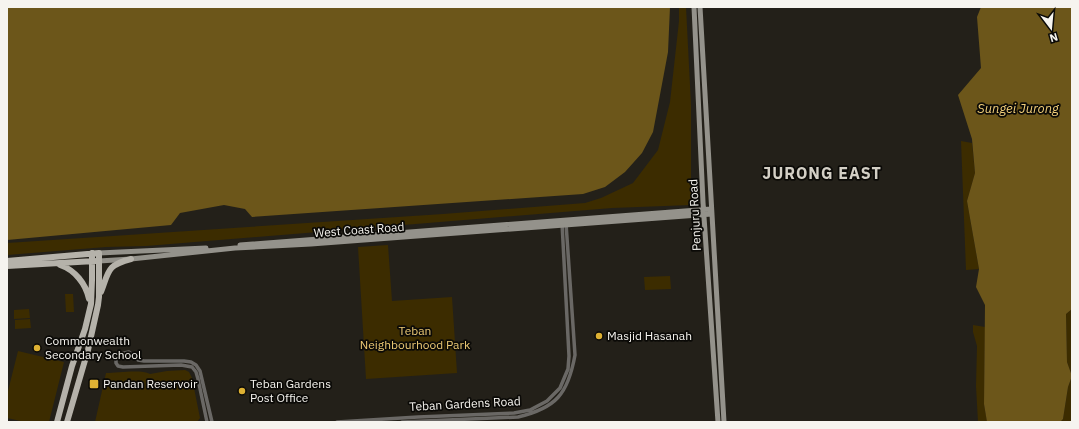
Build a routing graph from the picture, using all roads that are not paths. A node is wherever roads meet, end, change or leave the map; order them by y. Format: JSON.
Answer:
{"nodes":[{"id":1,"x":694,"y":7,"type":"edge"},
{"id":2,"x":700,"y":7,"type":"edge"},
{"id":3,"x":704,"y":212,"type":"junction"},
{"id":4,"x":711,"y":212,"type":"junction"},
{"id":5,"x":564,"y":222,"type":"junction"},
{"id":6,"x":98,"y":253,"type":"junction"},
{"id":7,"x":92,"y":254,"type":"junction"},
{"id":8,"x":131,"y":259,"type":"junction"},
{"id":9,"x":7,"y":261,"type":"edge"},
{"id":10,"x":95,"y":261,"type":"junction"},
{"id":11,"x":57,"y":264,"type":"junction"},
{"id":12,"x":7,"y":266,"type":"edge"},
{"id":13,"x":99,"y":297,"type":"junction"},
{"id":14,"x":90,"y":304,"type":"junction"},
{"id":15,"x":418,"y":419,"type":"junction"},
{"id":16,"x":57,"y":422,"type":"edge"},
{"id":17,"x":67,"y":422,"type":"edge"},
{"id":18,"x":207,"y":422,"type":"edge"},
{"id":19,"x":212,"y":422,"type":"edge"},
{"id":20,"x":337,"y":422,"type":"edge"},
{"id":21,"x":402,"y":422,"type":"edge"},
{"id":22,"x":718,"y":422,"type":"edge"},
{"id":23,"x":724,"y":422,"type":"edge"}],
"edges":[{"from":1,"to":3,"type":"main road","name":"Penjuru Road"},
{"from":2,"to":4,"type":"main road","name":"Penjuru Road"},
{"from":3,"to":4,"type":"main road","name":"West Coast Road"},
{"from":3,"to":5,"type":"main road","name":"West Coast Road"},
{"from":3,"to":22,"type":"main road","name":"Penjuru Road"},
{"from":4,"to":23,"type":"main road","name":"Penjuru Road"},
{"from":5,"to":6,"type":"main road","name":"West Coast Road"},
{"from":5,"to":8,"type":"main road","name":"West Coast Road"},
{"from":5,"to":15,"type":"street","name":"Teban Gardens Road"},
{"from":6,"to":7,"type":"main road","name":"West Coast Road"},
{"from":6,"to":10,"type":"main road"},
{"from":7,"to":9,"type":"main road","name":"West Coast Road"},
{"from":7,"to":10,"type":"main road"},
{"from":8,"to":10,"type":"main road","name":"West Coast Road"},
{"from":8,"to":13,"type":"main road"},
{"from":10,"to":11,"type":"main road","name":"West Coast Road"},
{"from":10,"to":13,"type":"main road"},
{"from":10,"to":14,"type":"main road"},
{"from":11,"to":12,"type":"main road","name":"West Coast Road"},
{"from":11,"to":14,"type":"main road"},
{"from":13,"to":17,"type":"main road"},
{"from":14,"to":16,"type":"main road"},
{"from":15,"to":20,"type":"street","name":"Teban Gardens Road"},
{"from":15,"to":21,"type":"street","name":"Teban Gardens Road"},
{"from":18,"to":19,"type":"street"}]}
